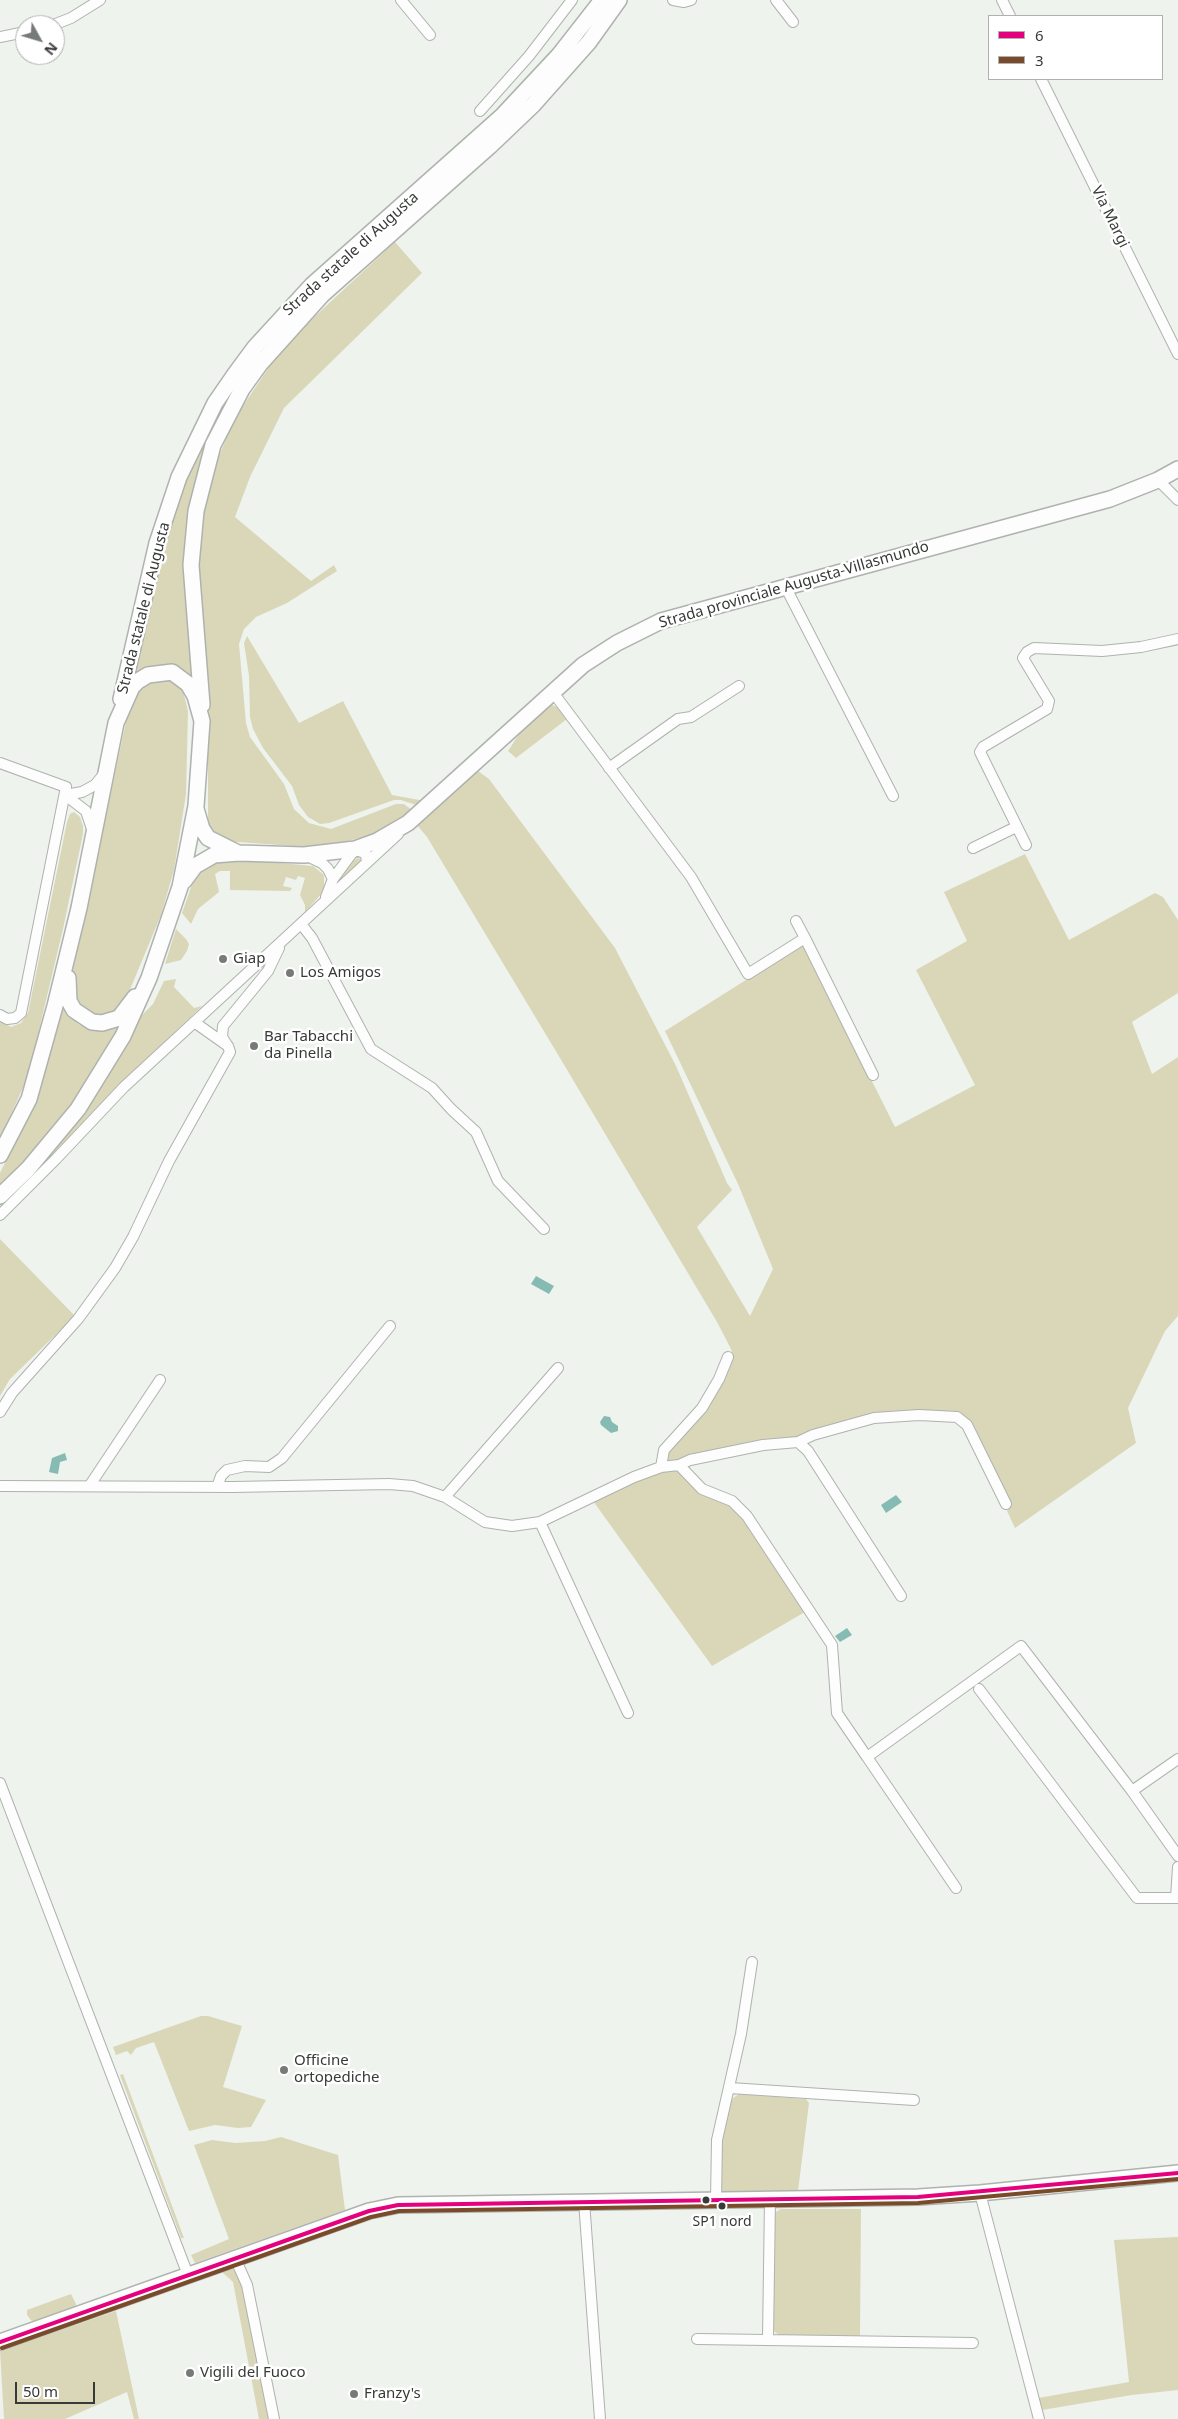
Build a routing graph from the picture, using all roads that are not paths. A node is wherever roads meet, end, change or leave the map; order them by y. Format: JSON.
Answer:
{"nodes":[{"id":1,"x":100,"y":0,"type":"edge"},
{"id":2,"x":400,"y":0,"type":"edge"},
{"id":3,"x":572,"y":0,"type":"edge"},
{"id":4,"x":602,"y":0,"type":"edge"},
{"id":5,"x":619,"y":0,"type":"edge"},
{"id":6,"x":672,"y":0,"type":"edge"},
{"id":7,"x":691,"y":0,"type":"edge"},
{"id":8,"x":776,"y":0,"type":"edge"},
{"id":9,"x":1002,"y":0,"type":"edge"},
{"id":10,"x":1010,"y":15,"type":"edge"},
{"id":11,"x":65,"y":20,"type":"edge"},
{"id":12,"x":793,"y":22,"type":"dead end"},
{"id":13,"x":15,"y":34,"type":"edge"},
{"id":14,"x":430,"y":35,"type":"dead end"},
{"id":15,"x":0,"y":37,"type":"edge"},
{"id":16,"x":1041,"y":80,"type":"edge"},
{"id":17,"x":480,"y":111,"type":"dead end"},
{"id":18,"x":1178,"y":354,"type":"edge"},
{"id":19,"x":1178,"y":469,"type":"edge"},
{"id":20,"x":1158,"y":480,"type":"junction"},
{"id":21,"x":1178,"y":500,"type":"edge"},
{"id":22,"x":785,"y":586,"type":"junction"},
{"id":23,"x":1178,"y":639,"type":"edge"},
{"id":24,"x":739,"y":686,"type":"dead end"},
{"id":25,"x":552,"y":691,"type":"junction"},
{"id":26,"x":202,"y":721,"type":"junction"},
{"id":27,"x":116,"y":723,"type":"junction"},
{"id":28,"x":0,"y":764,"type":"edge"},
{"id":29,"x":609,"y":768,"type":"junction"},
{"id":30,"x":106,"y":771,"type":"junction"},
{"id":31,"x":65,"y":795,"type":"junction"},
{"id":32,"x":893,"y":796,"type":"dead end"},
{"id":33,"x":196,"y":806,"type":"junction"},
{"id":34,"x":408,"y":823,"type":"junction"},
{"id":35,"x":1016,"y":827,"type":"junction"},
{"id":36,"x":94,"y":832,"type":"junction"},
{"id":37,"x":1026,"y":845,"type":"dead end"},
{"id":38,"x":972,"y":848,"type":"dead end"},
{"id":39,"x":355,"y":849,"type":"junction"},
{"id":40,"x":239,"y":853,"type":"junction"},
{"id":41,"x":304,"y":855,"type":"junction"},
{"id":42,"x":367,"y":864,"type":"junction"},
{"id":43,"x":333,"y":879,"type":"junction"},
{"id":44,"x":180,"y":887,"type":"junction"},
{"id":45,"x":324,"y":903,"type":"junction"},
{"id":46,"x":796,"y":921,"type":"dead end"},
{"id":47,"x":301,"y":924,"type":"junction"},
{"id":48,"x":805,"y":938,"type":"junction"},
{"id":49,"x":282,"y":942,"type":"junction"},
{"id":50,"x":67,"y":959,"type":"junction"},
{"id":51,"x":149,"y":978,"type":"junction"},
{"id":52,"x":0,"y":1014,"type":"edge"},
{"id":53,"x":194,"y":1022,"type":"junction"},
{"id":54,"x":228,"y":1046,"type":"junction"},
{"id":55,"x":872,"y":1075,"type":"dead end"},
{"id":56,"x":0,"y":1155,"type":"edge"},
{"id":57,"x":0,"y":1196,"type":"edge"},
{"id":58,"x":0,"y":1215,"type":"edge"},
{"id":59,"x":544,"y":1229,"type":"dead end"},
{"id":60,"x":390,"y":1326,"type":"dead end"},
{"id":61,"x":728,"y":1357,"type":"dead end"},
{"id":62,"x":558,"y":1368,"type":"dead end"},
{"id":63,"x":160,"y":1380,"type":"dead end"},
{"id":64,"x":0,"y":1412,"type":"edge"},
{"id":65,"x":798,"y":1442,"type":"junction"},
{"id":66,"x":679,"y":1464,"type":"junction"},
{"id":67,"x":661,"y":1467,"type":"junction"},
{"id":68,"x":90,"y":1485,"type":"junction"},
{"id":69,"x":0,"y":1486,"type":"edge"},
{"id":70,"x":217,"y":1487,"type":"junction"},
{"id":71,"x":445,"y":1497,"type":"junction"},
{"id":72,"x":1006,"y":1504,"type":"dead end"},
{"id":73,"x":540,"y":1522,"type":"junction"},
{"id":74,"x":901,"y":1596,"type":"dead end"},
{"id":75,"x":979,"y":1689,"type":"dead end"},
{"id":76,"x":628,"y":1713,"type":"dead end"},
{"id":77,"x":867,"y":1758,"type":"junction"},
{"id":78,"x":1178,"y":1759,"type":"edge"},
{"id":79,"x":0,"y":1783,"type":"edge"},
{"id":80,"x":1132,"y":1791,"type":"junction"},
{"id":81,"x":1178,"y":1856,"type":"edge"},
{"id":82,"x":1178,"y":1867,"type":"edge"},
{"id":83,"x":956,"y":1888,"type":"dead end"},
{"id":84,"x":1177,"y":1898,"type":"edge"},
{"id":85,"x":752,"y":1962,"type":"dead end"},
{"id":86,"x":730,"y":2088,"type":"junction"},
{"id":87,"x":914,"y":2100,"type":"dead end"},
{"id":88,"x":1178,"y":2173,"type":"edge"},
{"id":89,"x":980,"y":2193,"type":"junction"},
{"id":90,"x":716,"y":2199,"type":"junction"},
{"id":91,"x":770,"y":2199,"type":"junction"},
{"id":92,"x":584,"y":2201,"type":"junction"},
{"id":93,"x":235,"y":2258,"type":"junction"},
{"id":94,"x":188,"y":2275,"type":"junction"},
{"id":95,"x":768,"y":2338,"type":"junction"},
{"id":96,"x":697,"y":2339,"type":"dead end"},
{"id":97,"x":0,"y":2342,"type":"edge"},
{"id":98,"x":973,"y":2343,"type":"dead end"},
{"id":99,"x":274,"y":2419,"type":"edge"},
{"id":100,"x":600,"y":2419,"type":"edge"},
{"id":101,"x":1039,"y":2419,"type":"edge"}],
"edges":[{"from":1,"to":11,"type":"street"},
{"from":2,"to":14,"type":"street"},
{"from":3,"to":17,"type":"street"},
{"from":4,"to":27,"type":"main road","name":"Strada statale di Augusta"},
{"from":5,"to":26,"type":"main road","name":"Strada statale di Augusta"},
{"from":6,"to":7,"type":"street"},
{"from":8,"to":12,"type":"street"},
{"from":9,"to":10,"type":"street"},
{"from":13,"to":15,"type":"street"},
{"from":16,"to":18,"type":"street","name":"Via Margi"},
{"from":19,"to":20,"type":"main road","name":"Strada provinciale Augusta-Villasmundo"},
{"from":20,"to":21,"type":"street"},
{"from":20,"to":22,"type":"main road","name":"Strada provinciale Augusta-Villasmundo"},
{"from":22,"to":25,"type":"main road","name":"Strada provinciale Augusta-Villasmundo"},
{"from":22,"to":32,"type":"street"},
{"from":23,"to":35,"type":"street"},
{"from":24,"to":29,"type":"street"},
{"from":25,"to":29,"type":"street"},
{"from":25,"to":34,"type":"main road","name":"Strada provinciale Augusta-Villasmundo"},
{"from":26,"to":27,"type":"main road"},
{"from":26,"to":33,"type":"main road"},
{"from":27,"to":30,"type":"main road"},
{"from":28,"to":31,"type":"street"},
{"from":29,"to":48,"type":"street"},
{"from":30,"to":31,"type":"street"},
{"from":30,"to":36,"type":"main road"},
{"from":31,"to":36,"type":"street"},
{"from":31,"to":52,"type":"street"},
{"from":33,"to":40,"type":"main road"},
{"from":33,"to":44,"type":"main road"},
{"from":34,"to":39,"type":"main road","name":"Strada provinciale Augusta-Villasmundo"},
{"from":34,"to":42,"type":"street"},
{"from":35,"to":37,"type":"street"},
{"from":35,"to":38,"type":"street"},
{"from":36,"to":50,"type":"main road"},
{"from":39,"to":41,"type":"main road","name":"Strada provinciale Augusta-Villasmundo"},
{"from":39,"to":42,"type":"street"},
{"from":39,"to":43,"type":"street"},
{"from":40,"to":41,"type":"main road","name":"Strada provinciale Augusta-Villasmundo"},
{"from":40,"to":44,"type":"main road","name":"Strada provinciale Augusta-Villasmundo"},
{"from":41,"to":43,"type":"street"},
{"from":42,"to":45,"type":"street"},
{"from":43,"to":45,"type":"street"},
{"from":44,"to":51,"type":"main road"},
{"from":45,"to":47,"type":"street"},
{"from":46,"to":48,"type":"street"},
{"from":47,"to":49,"type":"street"},
{"from":47,"to":59,"type":"street"},
{"from":48,"to":55,"type":"street"},
{"from":49,"to":53,"type":"street"},
{"from":49,"to":54,"type":"street"},
{"from":50,"to":51,"type":"main road"},
{"from":50,"to":56,"type":"main road"},
{"from":51,"to":57,"type":"main road"},
{"from":53,"to":54,"type":"street"},
{"from":53,"to":58,"type":"street"},
{"from":54,"to":64,"type":"street"},
{"from":60,"to":70,"type":"street"},
{"from":61,"to":67,"type":"street"},
{"from":62,"to":71,"type":"street"},
{"from":63,"to":68,"type":"street"},
{"from":65,"to":66,"type":"street"},
{"from":65,"to":72,"type":"street"},
{"from":65,"to":74,"type":"street"},
{"from":66,"to":67,"type":"street"},
{"from":66,"to":77,"type":"street"},
{"from":67,"to":73,"type":"street"},
{"from":68,"to":69,"type":"street"},
{"from":68,"to":70,"type":"street"},
{"from":70,"to":71,"type":"street"},
{"from":71,"to":73,"type":"street"},
{"from":73,"to":76,"type":"street"},
{"from":75,"to":84,"type":"street"},
{"from":77,"to":80,"type":"street"},
{"from":77,"to":83,"type":"street"},
{"from":78,"to":80,"type":"street"},
{"from":79,"to":94,"type":"street"},
{"from":80,"to":81,"type":"street"},
{"from":82,"to":84,"type":"street"},
{"from":85,"to":86,"type":"street"},
{"from":86,"to":87,"type":"street"},
{"from":86,"to":90,"type":"street"},
{"from":88,"to":89,"type":"main road"},
{"from":89,"to":91,"type":"main road"},
{"from":89,"to":101,"type":"street"},
{"from":90,"to":91,"type":"main road"},
{"from":90,"to":92,"type":"main road"},
{"from":91,"to":95,"type":"street"},
{"from":92,"to":93,"type":"main road"},
{"from":92,"to":100,"type":"street"},
{"from":93,"to":94,"type":"main road"},
{"from":93,"to":99,"type":"street"},
{"from":94,"to":97,"type":"main road"},
{"from":95,"to":96,"type":"street"},
{"from":95,"to":98,"type":"street"}]}
